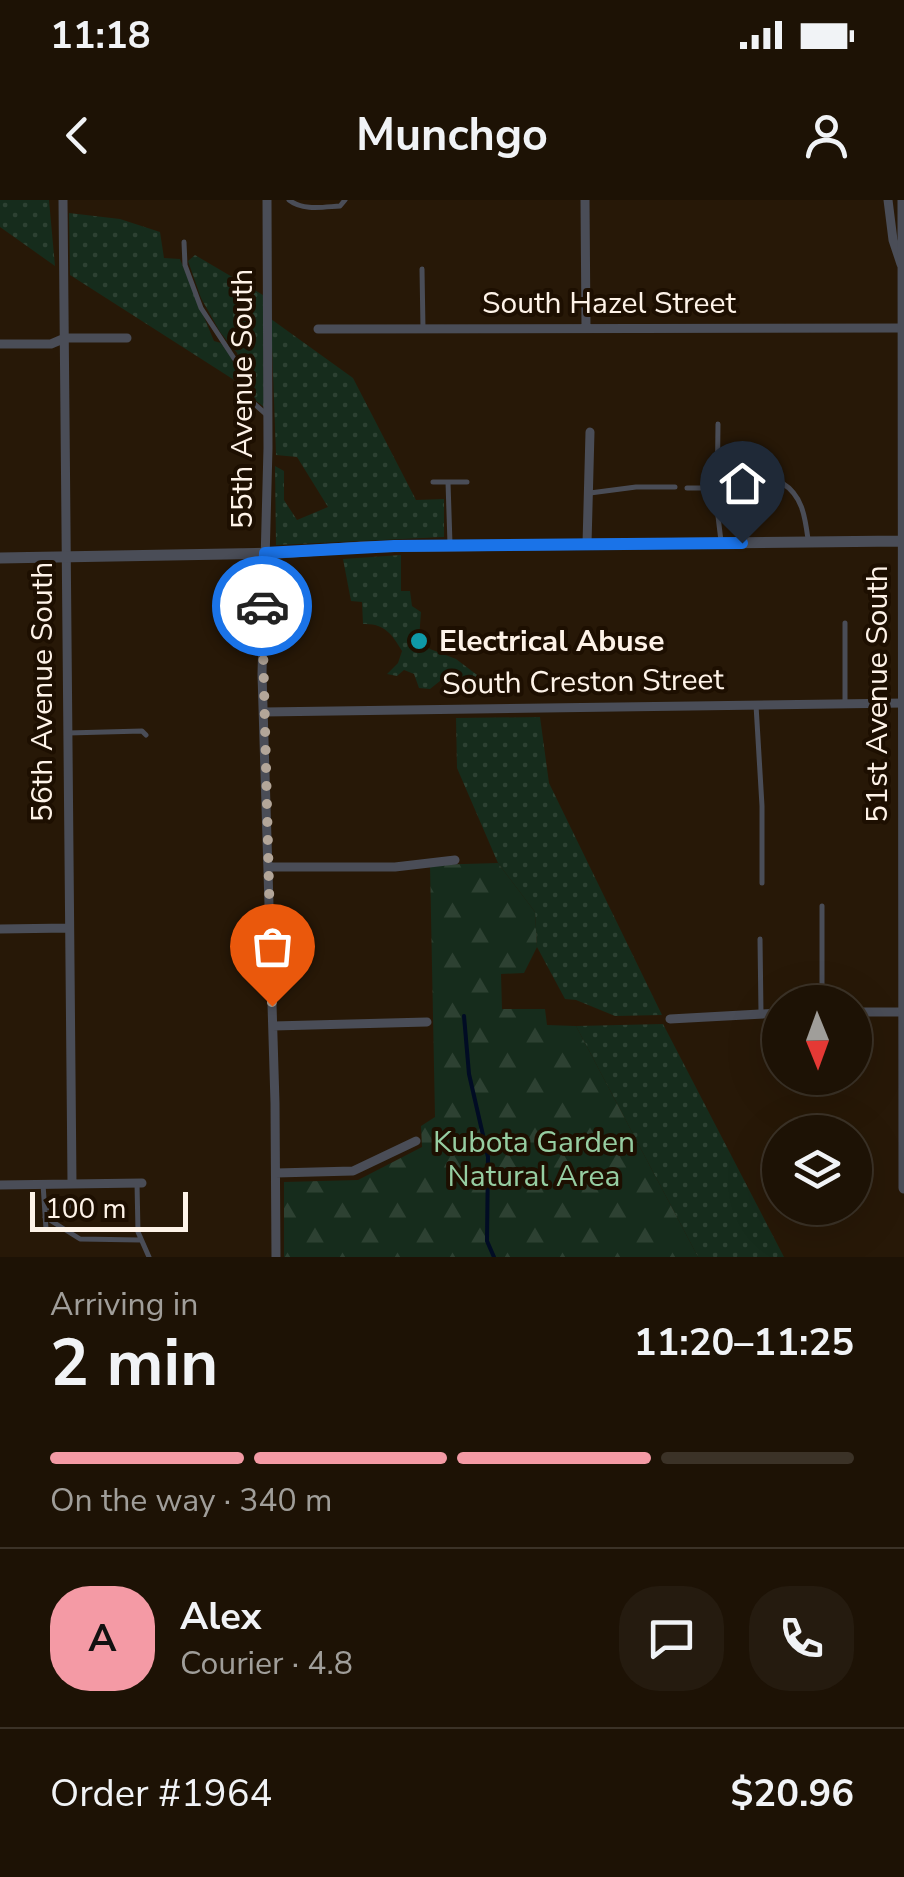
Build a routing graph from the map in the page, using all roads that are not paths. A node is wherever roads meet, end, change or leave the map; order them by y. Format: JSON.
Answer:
{"nodes":[{"id":1,"x":63,"y":200,"type":"edge"},
{"id":2,"x":267,"y":200,"type":"edge"},
{"id":3,"x":289,"y":200,"type":"edge"},
{"id":4,"x":344,"y":200,"type":"edge"},
{"id":5,"x":585,"y":200,"type":"edge"},
{"id":6,"x":888,"y":200,"type":"edge"},
{"id":7,"x":903,"y":204,"type":"edge"},
{"id":8,"x":184,"y":242,"type":"dead end"},
{"id":9,"x":901,"y":266,"type":"junction"},
{"id":10,"x":422,"y":269,"type":"dead end"},
{"id":11,"x":903,"y":327,"type":"edge"},
{"id":12,"x":586,"y":328,"type":"junction"},
{"id":13,"x":318,"y":329,"type":"dead end"},
{"id":14,"x":423,"y":329,"type":"junction"},
{"id":15,"x":65,"y":338,"type":"junction"},
{"id":16,"x":127,"y":338,"type":"dead end"},
{"id":17,"x":0,"y":344,"type":"edge"},
{"id":18,"x":902,"y":367,"type":"edge"},
{"id":19,"x":269,"y":417,"type":"junction"},
{"id":20,"x":902,"y":417,"type":"edge"},
{"id":21,"x":718,"y":424,"type":"dead end"},
{"id":22,"x":590,"y":432,"type":"dead end"},
{"id":23,"x":432,"y":482,"type":"dead end"},
{"id":24,"x":448,"y":482,"type":"junction"},
{"id":25,"x":467,"y":482,"type":"dead end"},
{"id":26,"x":782,"y":483,"type":"dead end"},
{"id":27,"x":675,"y":487,"type":"dead end"},
{"id":28,"x":687,"y":488,"type":"dead end"},
{"id":29,"x":718,"y":488,"type":"junction"},
{"id":30,"x":587,"y":494,"type":"junction"},
{"id":31,"x":901,"y":541,"type":"junction"},
{"id":32,"x":809,"y":542,"type":"junction"},
{"id":33,"x":722,"y":543,"type":"junction"},
{"id":34,"x":587,"y":544,"type":"junction"},
{"id":35,"x":450,"y":545,"type":"junction"},
{"id":36,"x":265,"y":553,"type":"junction"},
{"id":37,"x":0,"y":558,"type":"edge"},
{"id":38,"x":67,"y":558,"type":"junction"},
{"id":39,"x":845,"y":624,"type":"dead end"},
{"id":40,"x":903,"y":702,"type":"edge"},
{"id":41,"x":845,"y":703,"type":"junction"},
{"id":42,"x":756,"y":704,"type":"junction"},
{"id":43,"x":264,"y":712,"type":"junction"},
{"id":44,"x":68,"y":733,"type":"junction"},
{"id":45,"x":146,"y":735,"type":"dead end"},
{"id":46,"x":455,"y":860,"type":"dead end"},
{"id":47,"x":269,"y":867,"type":"junction"},
{"id":48,"x":762,"y":883,"type":"dead end"},
{"id":49,"x":822,"y":906,"type":"dead end"},
{"id":50,"x":69,"y":928,"type":"junction"},
{"id":51,"x":0,"y":929,"type":"edge"},
{"id":52,"x":760,"y":939,"type":"dead end"},
{"id":53,"x":822,"y":985,"type":"edge"},
{"id":54,"x":872,"y":1012,"type":"edge"},
{"id":55,"x":903,"y":1012,"type":"edge"},
{"id":56,"x":761,"y":1014,"type":"joint"},
{"id":57,"x":670,"y":1019,"type":"dead end"},
{"id":58,"x":427,"y":1022,"type":"dead end"},
{"id":59,"x":273,"y":1026,"type":"junction"},
{"id":60,"x":416,"y":1142,"type":"dead end"},
{"id":61,"x":904,"y":1142,"type":"edge"},
{"id":62,"x":276,"y":1172,"type":"junction"},
{"id":63,"x":72,"y":1183,"type":"junction"},
{"id":64,"x":139,"y":1183,"type":"joint"},
{"id":65,"x":43,"y":1184,"type":"junction"},
{"id":66,"x":0,"y":1185,"type":"edge"},
{"id":67,"x":904,"y":1188,"type":"edge"},
{"id":68,"x":71,"y":1206,"type":"dead end"},
{"id":69,"x":44,"y":1208,"type":"junction"},
{"id":70,"x":45,"y":1218,"type":"junction"},
{"id":71,"x":46,"y":1230,"type":"dead end"},
{"id":72,"x":140,"y":1240,"type":"junction"},
{"id":73,"x":148,"y":1257,"type":"edge"},
{"id":74,"x":276,"y":1257,"type":"edge"}],
"edges":[{"from":1,"to":15,"type":"street","name":"56th Avenue South"},
{"from":2,"to":19,"type":"street","name":"55th Avenue South"},
{"from":3,"to":4,"type":"lane"},
{"from":5,"to":12,"type":"street"},
{"from":6,"to":9,"type":"street"},
{"from":7,"to":9,"type":"street","name":"51st Avenue South"},
{"from":8,"to":19,"type":"lane"},
{"from":9,"to":11,"type":"street","name":"51st Avenue South"},
{"from":10,"to":14,"type":"lane"},
{"from":11,"to":12,"type":"street","name":"South Hazel Street"},
{"from":11,"to":18,"type":"street","name":"51st Avenue South"},
{"from":12,"to":14,"type":"street","name":"South Hazel Street"},
{"from":13,"to":14,"type":"street","name":"South Hazel Street"},
{"from":15,"to":16,"type":"street"},
{"from":15,"to":17,"type":"street"},
{"from":15,"to":38,"type":"street","name":"56th Avenue South"},
{"from":18,"to":20,"type":"street","name":"51st Avenue South"},
{"from":19,"to":36,"type":"street","name":"55th Avenue South"},
{"from":20,"to":31,"type":"street","name":"51st Avenue South"},
{"from":21,"to":29,"type":"lane"},
{"from":22,"to":30,"type":"street"},
{"from":23,"to":24,"type":"lane"},
{"from":24,"to":25,"type":"lane"},
{"from":24,"to":35,"type":"lane"},
{"from":26,"to":32,"type":"lane"},
{"from":27,"to":30,"type":"lane"},
{"from":28,"to":29,"type":"lane"},
{"from":29,"to":33,"type":"lane"},
{"from":30,"to":34,"type":"street"},
{"from":31,"to":32,"type":"street"},
{"from":31,"to":40,"type":"street","name":"51st Avenue South"},
{"from":32,"to":33,"type":"street"},
{"from":33,"to":34,"type":"street"},
{"from":34,"to":35,"type":"street"},
{"from":35,"to":36,"type":"street"},
{"from":36,"to":38,"type":"street"},
{"from":36,"to":43,"type":"street","name":"55th Avenue South"},
{"from":37,"to":38,"type":"street"},
{"from":38,"to":44,"type":"street","name":"56th Avenue South"},
{"from":39,"to":41,"type":"lane"},
{"from":40,"to":41,"type":"street","name":"South Creston Street"},
{"from":40,"to":55,"type":"street","name":"51st Avenue South"},
{"from":41,"to":42,"type":"street","name":"South Creston Street"},
{"from":42,"to":43,"type":"street","name":"South Creston Street"},
{"from":42,"to":48,"type":"lane"},
{"from":43,"to":47,"type":"street","name":"55th Avenue South"},
{"from":44,"to":45,"type":"lane"},
{"from":44,"to":50,"type":"street","name":"56th Avenue South"},
{"from":46,"to":47,"type":"street"},
{"from":47,"to":59,"type":"street","name":"55th Avenue South"},
{"from":49,"to":53,"type":"lane"},
{"from":50,"to":51,"type":"street"},
{"from":50,"to":63,"type":"street","name":"56th Avenue South"},
{"from":52,"to":56,"type":"lane"},
{"from":54,"to":55,"type":"street"},
{"from":55,"to":61,"type":"street","name":"51st Avenue South"},
{"from":56,"to":57,"type":"street"},
{"from":58,"to":59,"type":"street"},
{"from":59,"to":62,"type":"street","name":"55th Avenue South"},
{"from":60,"to":62,"type":"street"},
{"from":61,"to":67,"type":"street","name":"51st Avenue South"},
{"from":62,"to":74,"type":"street","name":"55th Avenue South"},
{"from":63,"to":64,"type":"street"},
{"from":63,"to":65,"type":"street"},
{"from":64,"to":72,"type":"lane"},
{"from":65,"to":66,"type":"street"},
{"from":65,"to":69,"type":"lane"},
{"from":68,"to":69,"type":"lane"},
{"from":69,"to":70,"type":"lane"},
{"from":70,"to":71,"type":"lane"},
{"from":70,"to":72,"type":"lane"},
{"from":72,"to":73,"type":"lane"}]}
